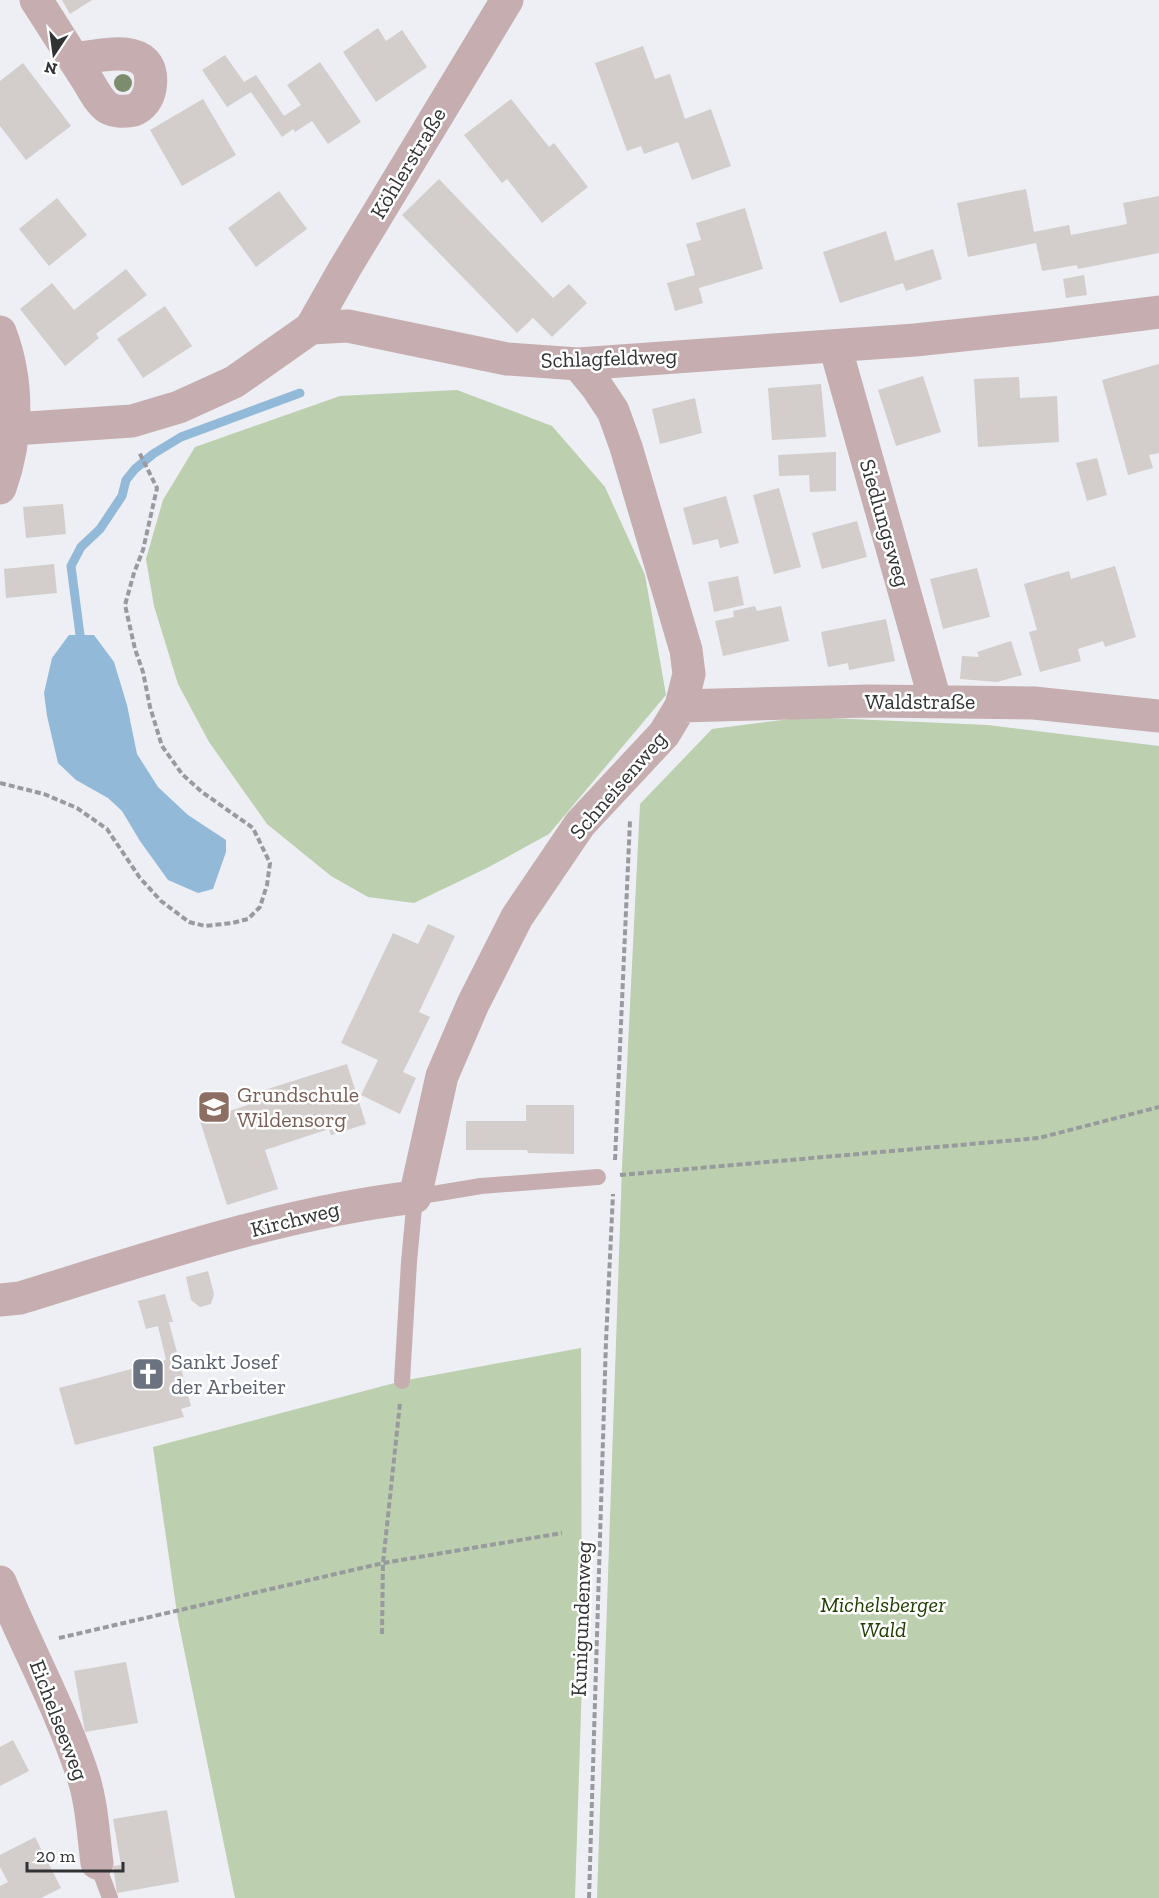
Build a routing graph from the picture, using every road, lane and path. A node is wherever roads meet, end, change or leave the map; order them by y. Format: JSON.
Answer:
{"nodes":[{"id":1,"x":36,"y":0,"type":"edge"},
{"id":2,"x":494,"y":6,"type":"edge"},
{"id":3,"x":74,"y":59,"type":"dead end"},
{"id":4,"x":1159,"y":312,"type":"edge"},
{"id":5,"x":311,"y":328,"type":"junction"},
{"id":6,"x":0,"y":332,"type":"edge"},
{"id":7,"x":835,"y":346,"type":"junction"},
{"id":8,"x":578,"y":364,"type":"junction"},
{"id":9,"x":14,"y":429,"type":"junction"},
{"id":10,"x":140,"y":455,"type":"dead end"},
{"id":11,"x":0,"y":488,"type":"edge"},
{"id":12,"x":935,"y":700,"type":"junction"},
{"id":13,"x":681,"y":706,"type":"junction"},
{"id":14,"x":1159,"y":716,"type":"edge"},
{"id":15,"x":622,"y":778,"type":"junction"},
{"id":16,"x":0,"y":783,"type":"edge"},
{"id":17,"x":1159,"y":1107,"type":"edge"},
{"id":18,"x":606,"y":1176,"type":"junction"},
{"id":19,"x":415,"y":1197,"type":"junction"},
{"id":20,"x":0,"y":1300,"type":"edge"},
{"id":21,"x":402,"y":1381,"type":"joint"},
{"id":22,"x":562,"y":1533,"type":"dead end"},
{"id":23,"x":383,"y":1563,"type":"junction"},
{"id":24,"x":0,"y":1582,"type":"edge"},
{"id":25,"x":382,"y":1634,"type":"dead end"},
{"id":26,"x":29,"y":1645,"type":"junction"},
{"id":27,"x":97,"y":1863,"type":"joint"},
{"id":28,"x":110,"y":1898,"type":"edge"},
{"id":29,"x":589,"y":1898,"type":"edge"}],
"edges":[{"from":1,"to":3,"type":"street"},
{"from":2,"to":5,"type":"street","name":"Köhlerstraße"},
{"from":4,"to":7,"type":"street","name":"Schlagfeldweg"},
{"from":5,"to":8,"type":"street","name":"Schlagfeldweg"},
{"from":5,"to":9,"type":"street"},
{"from":6,"to":9,"type":"street"},
{"from":7,"to":8,"type":"street","name":"Schlagfeldweg"},
{"from":7,"to":12,"type":"street","name":"Siedlungsweg"},
{"from":8,"to":13,"type":"street","name":"Schneisenweg"},
{"from":9,"to":11,"type":"street"},
{"from":10,"to":16,"type":"path"},
{"from":12,"to":13,"type":"street","name":"Waldstraße"},
{"from":12,"to":14,"type":"street","name":"Waldstraße"},
{"from":13,"to":15,"type":"street","name":"Schneisenweg"},
{"from":15,"to":18,"type":"path","name":"Kunigundenweg"},
{"from":15,"to":19,"type":"street","name":"Schneisenweg"},
{"from":17,"to":18,"type":"path"},
{"from":18,"to":19,"type":"lane","name":"Kirchweg"},
{"from":18,"to":29,"type":"path","name":"Kunigundenweg"},
{"from":19,"to":20,"type":"street","name":"Kirchweg"},
{"from":19,"to":21,"type":"lane"},
{"from":21,"to":23,"type":"path"},
{"from":22,"to":23,"type":"path"},
{"from":23,"to":25,"type":"path"},
{"from":23,"to":26,"type":"path"},
{"from":24,"to":26,"type":"street","name":"Eichelseeweg"},
{"from":26,"to":27,"type":"street","name":"Eichelseeweg"},
{"from":27,"to":28,"type":"lane"}]}
